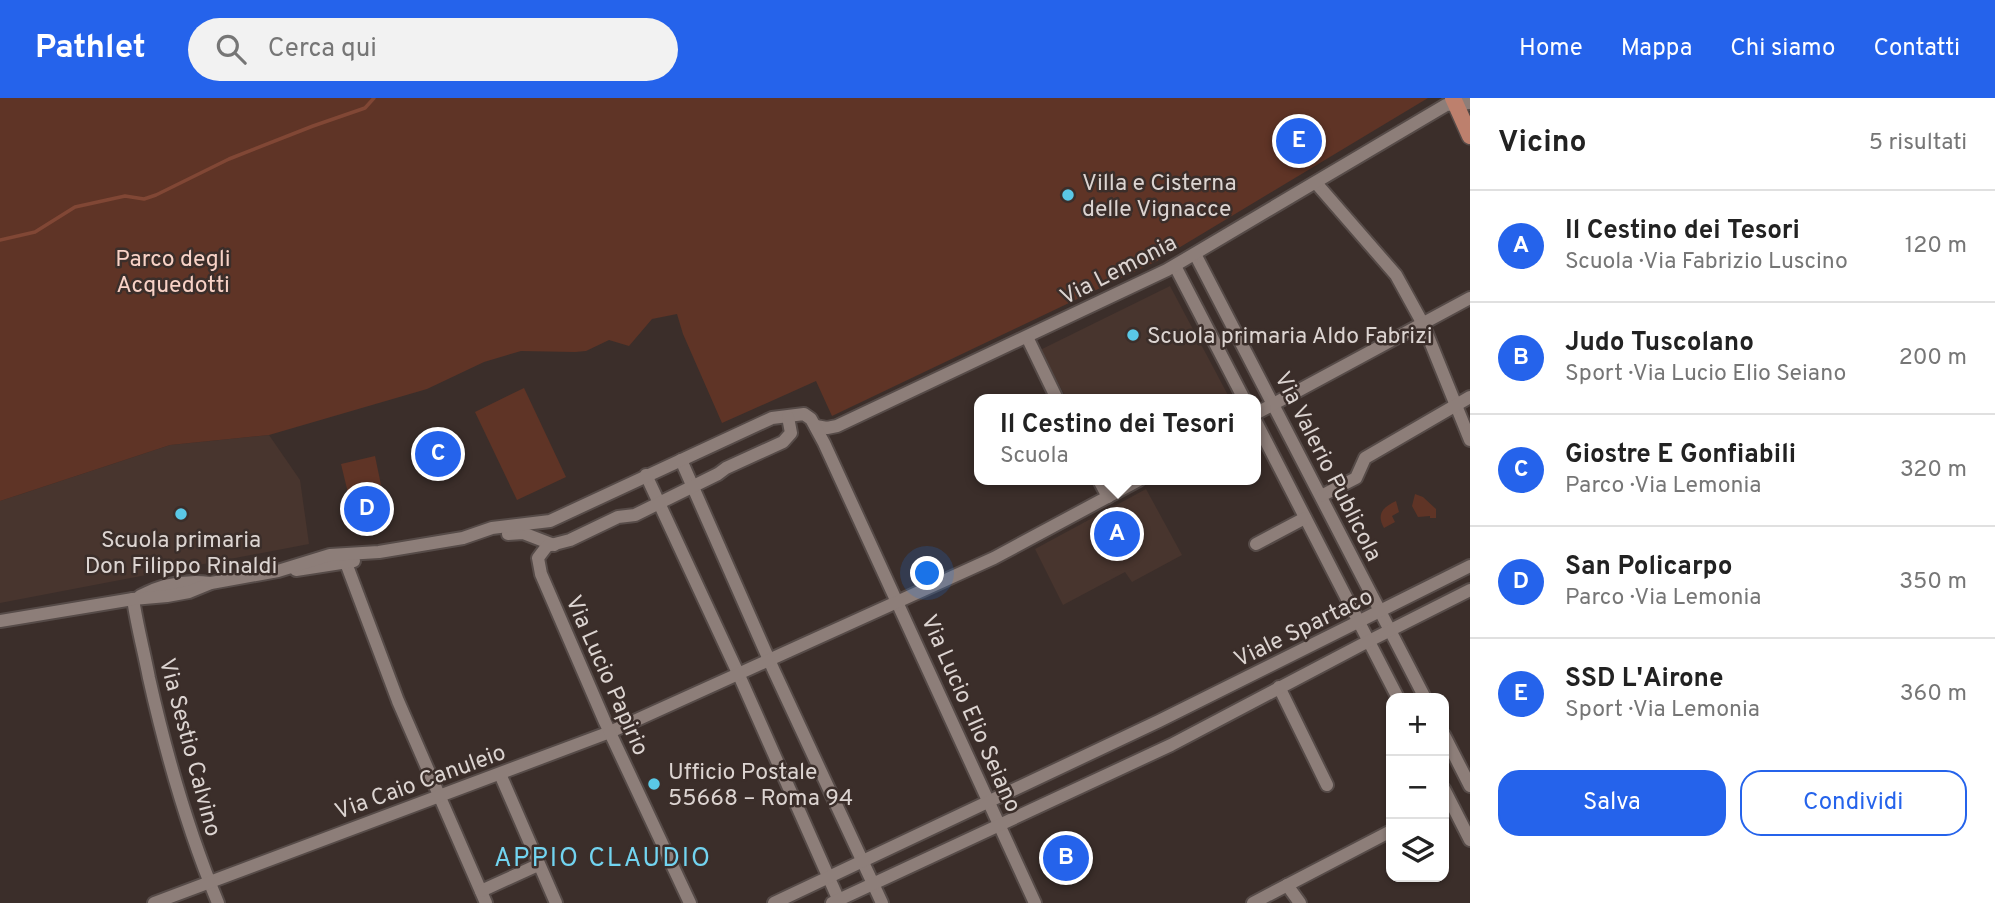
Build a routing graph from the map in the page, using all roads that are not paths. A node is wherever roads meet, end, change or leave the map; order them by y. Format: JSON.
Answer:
{"nodes":[{"id":1,"x":1459,"y":101,"type":"edge"},
{"id":2,"x":1470,"y":117,"type":"edge"},
{"id":3,"x":1470,"y":136,"type":"edge"},
{"id":4,"x":1316,"y":183,"type":"junction"},
{"id":5,"x":1195,"y":254,"type":"junction"},
{"id":6,"x":1175,"y":266,"type":"junction"},
{"id":7,"x":1470,"y":298,"type":"edge"},
{"id":8,"x":1423,"y":324,"type":"junction"},
{"id":9,"x":1027,"y":337,"type":"junction"},
{"id":10,"x":1055,"y":394,"type":"edge"},
{"id":11,"x":1241,"y":394,"type":"edge"},
{"id":12,"x":1470,"y":397,"type":"edge"},
{"id":13,"x":1274,"y":404,"type":"junction"},
{"id":14,"x":1456,"y":404,"type":"junction"},
{"id":15,"x":1261,"y":412,"type":"edge"},
{"id":16,"x":788,"y":417,"type":"junction"},
{"id":17,"x":816,"y":426,"type":"junction"},
{"id":18,"x":1261,"y":432,"type":"edge"},
{"id":19,"x":1470,"y":440,"type":"edge"},
{"id":20,"x":681,"y":460,"type":"junction"},
{"id":21,"x":646,"y":475,"type":"junction"},
{"id":22,"x":1102,"y":485,"type":"edge"},
{"id":23,"x":1130,"y":485,"type":"edge"},
{"id":24,"x":692,"y":487,"type":"junction"},
{"id":25,"x":1321,"y":496,"type":"junction"},
{"id":26,"x":1108,"y":497,"type":"junction"},
{"id":27,"x":659,"y":503,"type":"junction"},
{"id":28,"x":1305,"y":518,"type":"junction"},
{"id":29,"x":550,"y":521,"type":"junction"},
{"id":30,"x":463,"y":538,"type":"junction"},
{"id":31,"x":1256,"y":544,"type":"dead end"},
{"id":32,"x":554,"y":545,"type":"junction"},
{"id":33,"x":379,"y":552,"type":"junction"},
{"id":34,"x":330,"y":560,"type":"junction"},
{"id":35,"x":346,"y":563,"type":"junction"},
{"id":36,"x":1470,"y":566,"type":"edge"},
{"id":37,"x":1470,"y":590,"type":"edge"},
{"id":38,"x":133,"y":599,"type":"junction"},
{"id":39,"x":897,"y":600,"type":"junction"},
{"id":40,"x":1380,"y":612,"type":"junction"},
{"id":41,"x":0,"y":621,"type":"edge"},
{"id":42,"x":1358,"y":621,"type":"junction"},
{"id":43,"x":1389,"y":630,"type":"junction"},
{"id":44,"x":1369,"y":640,"type":"junction"},
{"id":45,"x":769,"y":659,"type":"junction"},
{"id":46,"x":738,"y":673,"type":"junction"},
{"id":47,"x":1279,"y":687,"type":"junction"},
{"id":48,"x":1396,"y":693,"type":"edge"},
{"id":49,"x":1421,"y":693,"type":"edge"},
{"id":50,"x":1148,"y":727,"type":"junction"},
{"id":51,"x":610,"y":732,"type":"junction"},
{"id":52,"x":1449,"y":745,"type":"edge"},
{"id":53,"x":1159,"y":749,"type":"junction"},
{"id":54,"x":500,"y":774,"type":"junction"},
{"id":55,"x":1327,"y":785,"type":"dead end"},
{"id":56,"x":1470,"y":786,"type":"edge"},
{"id":57,"x":1470,"y":791,"type":"edge"},
{"id":58,"x":439,"y":797,"type":"junction"},
{"id":59,"x":1449,"y":797,"type":"edge"},
{"id":60,"x":989,"y":802,"type":"junction"},
{"id":61,"x":1449,"y":803,"type":"edge"},
{"id":62,"x":999,"y":824,"type":"junction"},
{"id":63,"x":1386,"y":834,"type":"edge"},
{"id":64,"x":1470,"y":840,"type":"edge"},
{"id":65,"x":862,"y":861,"type":"junction"},
{"id":66,"x":538,"y":865,"type":"junction"},
{"id":67,"x":828,"y":877,"type":"junction"},
{"id":68,"x":209,"y":882,"type":"junction"},
{"id":69,"x":873,"y":883,"type":"junction"},
{"id":70,"x":1287,"y":885,"type":"junction"},
{"id":71,"x":483,"y":897,"type":"edge"},
{"id":72,"x":837,"y":902,"type":"edge"},
{"id":73,"x":155,"y":903,"type":"edge"},
{"id":74,"x":218,"y":903,"type":"edge"},
{"id":75,"x":556,"y":903,"type":"edge"},
{"id":76,"x":690,"y":903,"type":"edge"},
{"id":77,"x":774,"y":903,"type":"edge"},
{"id":78,"x":882,"y":903,"type":"edge"},
{"id":79,"x":1035,"y":903,"type":"edge"},
{"id":80,"x":1253,"y":903,"type":"edge"},
{"id":81,"x":1300,"y":903,"type":"edge"}],
"edges":[{"from":1,"to":2,"type":"street"},
{"from":1,"to":3,"type":"main road"},
{"from":1,"to":4,"type":"street","name":"Via Lemonia"},
{"from":4,"to":5,"type":"street","name":"Via Lemonia"},
{"from":4,"to":8,"type":"street"},
{"from":5,"to":6,"type":"street","name":"Via Lemonia"},
{"from":5,"to":13,"type":"street","name":"Via Valerio Publicola"},
{"from":6,"to":9,"type":"street","name":"Via Lemonia"},
{"from":6,"to":11,"type":"street","name":"Via Valerio Publicola"},
{"from":7,"to":8,"type":"street"},
{"from":8,"to":13,"type":"street"},
{"from":8,"to":14,"type":"street"},
{"from":9,"to":10,"type":"street"},
{"from":9,"to":17,"type":"street","name":"Via Lemonia"},
{"from":12,"to":14,"type":"street"},
{"from":13,"to":15,"type":"street"},
{"from":13,"to":25,"type":"street","name":"Via Valerio Publicola"},
{"from":14,"to":19,"type":"street"},
{"from":14,"to":25,"type":"street"},
{"from":16,"to":17,"type":"street","name":"Via Lemonia"},
{"from":16,"to":20,"type":"street"},
{"from":16,"to":24,"type":"street"},
{"from":17,"to":39,"type":"street","name":"Via Lucio Elio Seiano"},
{"from":18,"to":28,"type":"street","name":"Via Valerio Publicola"},
{"from":20,"to":21,"type":"street"},
{"from":20,"to":24,"type":"street"},
{"from":21,"to":27,"type":"street"},
{"from":21,"to":29,"type":"street"},
{"from":22,"to":26,"type":"street"},
{"from":23,"to":26,"type":"street","name":"Via Caio Canuleio"},
{"from":24,"to":27,"type":"street"},
{"from":24,"to":45,"type":"street"},
{"from":25,"to":40,"type":"street","name":"Via Valerio Publicola"},
{"from":26,"to":39,"type":"street","name":"Via Caio Canuleio"},
{"from":27,"to":32,"type":"street"},
{"from":27,"to":46,"type":"street"},
{"from":28,"to":31,"type":"street"},
{"from":28,"to":42,"type":"street","name":"Via Valerio Publicola"},
{"from":29,"to":30,"type":"street"},
{"from":29,"to":32,"type":"street"},
{"from":30,"to":32,"type":"street"},
{"from":30,"to":33,"type":"street"},
{"from":32,"to":51,"type":"street","name":"Via Lucio Papirio"},
{"from":33,"to":34,"type":"street"},
{"from":33,"to":35,"type":"street"},
{"from":34,"to":35,"type":"street"},
{"from":34,"to":38,"type":"street"},
{"from":35,"to":58,"type":"street"},
{"from":36,"to":40,"type":"street","name":"Viale Spartaco"},
{"from":37,"to":43,"type":"street","name":"Viale Spartaco"},
{"from":38,"to":41,"type":"street"},
{"from":38,"to":68,"type":"street","name":"Via Sestio Calvino"},
{"from":39,"to":45,"type":"street","name":"Via Caio Canuleio"},
{"from":39,"to":60,"type":"street","name":"Via Lucio Elio Seiano"},
{"from":40,"to":42,"type":"street","name":"Viale Spartaco"},
{"from":40,"to":43,"type":"street","name":"Via Valerio Publicola"},
{"from":42,"to":44,"type":"street","name":"Via Valerio Publicola"},
{"from":42,"to":50,"type":"street","name":"Viale Spartaco"},
{"from":43,"to":44,"type":"street","name":"Viale Spartaco"},
{"from":43,"to":49,"type":"street","name":"Via Valerio Publicola"},
{"from":44,"to":47,"type":"street","name":"Viale Spartaco"},
{"from":44,"to":48,"type":"street","name":"Via Valerio Publicola"},
{"from":45,"to":46,"type":"street","name":"Via Caio Canuleio"},
{"from":45,"to":65,"type":"street"},
{"from":46,"to":51,"type":"street","name":"Via Caio Canuleio"},
{"from":46,"to":67,"type":"street"},
{"from":47,"to":53,"type":"street","name":"Viale Spartaco"},
{"from":47,"to":55,"type":"street"},
{"from":50,"to":53,"type":"street"},
{"from":50,"to":60,"type":"street","name":"Viale Spartaco"},
{"from":51,"to":54,"type":"street","name":"Via Caio Canuleio"},
{"from":51,"to":76,"type":"street","name":"Via Lucio Papirio"},
{"from":52,"to":56,"type":"street"},
{"from":53,"to":62,"type":"street","name":"Viale Spartaco"},
{"from":54,"to":58,"type":"street","name":"Via Caio Canuleio"},
{"from":54,"to":66,"type":"street"},
{"from":57,"to":59,"type":"street"},
{"from":58,"to":68,"type":"street","name":"Via Caio Canuleio"},
{"from":58,"to":71,"type":"street"},
{"from":60,"to":62,"type":"street","name":"Via Lucio Elio Seiano"},
{"from":60,"to":65,"type":"street","name":"Viale Spartaco"},
{"from":61,"to":64,"type":"street"},
{"from":62,"to":69,"type":"street","name":"Viale Spartaco"},
{"from":62,"to":79,"type":"street","name":"Via Lucio Elio Seiano"},
{"from":63,"to":70,"type":"street"},
{"from":65,"to":67,"type":"street","name":"Viale Spartaco"},
{"from":65,"to":69,"type":"street"},
{"from":66,"to":71,"type":"street"},
{"from":66,"to":75,"type":"street"},
{"from":67,"to":72,"type":"street"},
{"from":67,"to":77,"type":"street","name":"Viale Spartaco"},
{"from":68,"to":73,"type":"street","name":"Via Caio Canuleio"},
{"from":68,"to":74,"type":"street","name":"Via Sestio Calvino"},
{"from":69,"to":72,"type":"street","name":"Viale Spartaco"},
{"from":69,"to":78,"type":"street"},
{"from":70,"to":80,"type":"street"},
{"from":70,"to":81,"type":"street"}]}
